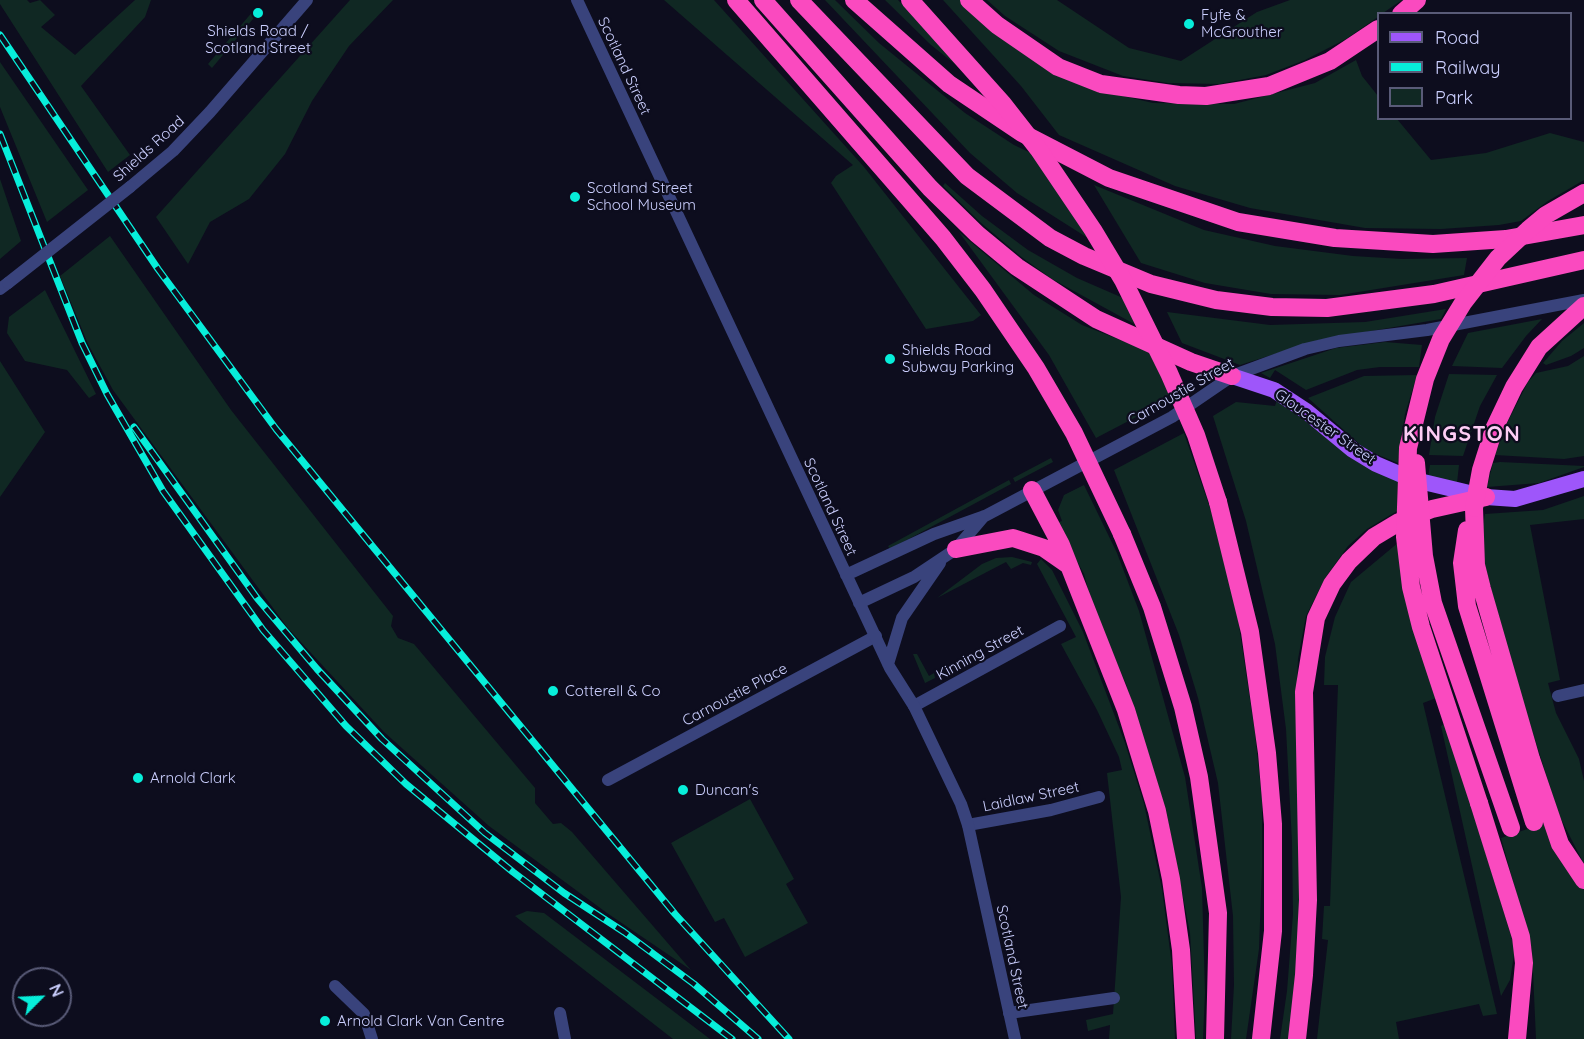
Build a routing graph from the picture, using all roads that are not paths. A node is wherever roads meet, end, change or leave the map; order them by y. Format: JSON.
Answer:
{"nodes":[{"id":1,"x":308,"y":0,"type":"edge"},
{"id":2,"x":577,"y":0,"type":"edge"},
{"id":3,"x":736,"y":0,"type":"edge"},
{"id":4,"x":763,"y":0,"type":"edge"},
{"id":5,"x":799,"y":0,"type":"edge"},
{"id":6,"x":854,"y":0,"type":"edge"},
{"id":7,"x":910,"y":0,"type":"edge"},
{"id":8,"x":969,"y":0,"type":"edge"},
{"id":9,"x":1417,"y":0,"type":"edge"},
{"id":10,"x":1403,"y":12,"type":"edge"},
{"id":11,"x":1377,"y":30,"type":"edge"},
{"id":12,"x":1584,"y":193,"type":"edge"},
{"id":13,"x":1584,"y":225,"type":"edge"},
{"id":14,"x":1584,"y":260,"type":"edge"},
{"id":15,"x":4,"y":286,"type":"edge"},
{"id":16,"x":1584,"y":300,"type":"edge"},
{"id":17,"x":1584,"y":306,"type":"edge"},
{"id":18,"x":1232,"y":376,"type":"junction"},
{"id":19,"x":1413,"y":424,"type":"junction"},
{"id":20,"x":1584,"y":479,"type":"edge"},
{"id":21,"x":1032,"y":490,"type":"junction"},
{"id":22,"x":1480,"y":503,"type":"junction"},
{"id":23,"x":985,"y":516,"type":"junction"},
{"id":24,"x":950,"y":554,"type":"junction"},
{"id":25,"x":1067,"y":564,"type":"junction"},
{"id":26,"x":846,"y":576,"type":"junction"},
{"id":27,"x":859,"y":603,"type":"junction"},
{"id":28,"x":1060,"y":626,"type":"dead end"},
{"id":29,"x":876,"y":636,"type":"junction"},
{"id":30,"x":888,"y":664,"type":"junction"},
{"id":31,"x":1584,"y":690,"type":"edge"},
{"id":32,"x":1558,"y":696,"type":"dead end"},
{"id":33,"x":914,"y":706,"type":"junction"},
{"id":34,"x":608,"y":780,"type":"dead end"},
{"id":35,"x":1099,"y":797,"type":"dead end"},
{"id":36,"x":1534,"y":822,"type":"dead end"},
{"id":37,"x":968,"y":825,"type":"junction"},
{"id":38,"x":1511,"y":828,"type":"dead end"},
{"id":39,"x":1584,"y":880,"type":"edge"},
{"id":40,"x":335,"y":986,"type":"dead end"},
{"id":41,"x":1114,"y":998,"type":"dead end"},
{"id":42,"x":560,"y":1013,"type":"dead end"},
{"id":43,"x":1009,"y":1013,"type":"junction"},
{"id":44,"x":372,"y":1039,"type":"edge"},
{"id":45,"x":565,"y":1039,"type":"edge"},
{"id":46,"x":1015,"y":1039,"type":"edge"},
{"id":47,"x":1186,"y":1039,"type":"edge"},
{"id":48,"x":1215,"y":1039,"type":"edge"},
{"id":49,"x":1262,"y":1039,"type":"edge"},
{"id":50,"x":1297,"y":1039,"type":"edge"},
{"id":51,"x":1517,"y":1039,"type":"edge"}],
"edges":[{"from":1,"to":15,"type":"street","name":"Shields Road","bridge":true},
{"from":2,"to":26,"type":"street","name":"Scotland Street"},
{"from":3,"to":48,"type":"highway","bridge":true},
{"from":4,"to":18,"type":"highway"},
{"from":5,"to":14,"type":"highway"},
{"from":6,"to":13,"type":"highway"},
{"from":7,"to":49,"type":"highway","bridge":true},
{"from":8,"to":11,"type":"highway"},
{"from":9,"to":10,"type":"highway"},
{"from":12,"to":19,"type":"highway","bridge":true},
{"from":16,"to":18,"type":"street","name":"Carnoustie Street"},
{"from":17,"to":22,"type":"highway","bridge":true},
{"from":18,"to":21,"type":"street","name":"Carnoustie Street"},
{"from":18,"to":22,"type":"main road","name":"Gloucester Street"},
{"from":19,"to":38,"type":"highway","bridge":true},
{"from":19,"to":51,"type":"highway","bridge":true},
{"from":20,"to":22,"type":"main road","name":"Gloucester Street"},
{"from":21,"to":23,"type":"street","name":"Carnoustie Street"},
{"from":21,"to":25,"type":"highway"},
{"from":22,"to":36,"type":"highway"},
{"from":22,"to":39,"type":"highway"},
{"from":22,"to":50,"type":"highway"},
{"from":23,"to":24,"type":"street","name":"Carnoustie Street"},
{"from":23,"to":26,"type":"street","name":"Carnoustie Street"},
{"from":24,"to":25,"type":"highway"},
{"from":24,"to":27,"type":"street","name":"Carnoustie Street"},
{"from":24,"to":30,"type":"street","name":"Carnoustie Street"},
{"from":25,"to":47,"type":"highway"},
{"from":26,"to":27,"type":"street","name":"Scotland Street"},
{"from":27,"to":29,"type":"street","name":"Scotland Street"},
{"from":28,"to":33,"type":"street","name":"Kinning Street"},
{"from":29,"to":30,"type":"street","name":"Scotland Street"},
{"from":29,"to":34,"type":"street","name":"Carnoustie Place"},
{"from":30,"to":33,"type":"street","name":"Scotland Street"},
{"from":31,"to":32,"type":"street"},
{"from":33,"to":37,"type":"street","name":"Scotland Street"},
{"from":35,"to":37,"type":"street","name":"Laidlaw Street"},
{"from":37,"to":43,"type":"street","name":"Scotland Street"},
{"from":40,"to":44,"type":"street"},
{"from":41,"to":43,"type":"street"},
{"from":42,"to":45,"type":"street"},
{"from":43,"to":46,"type":"street","name":"Scotland Street"}]}
